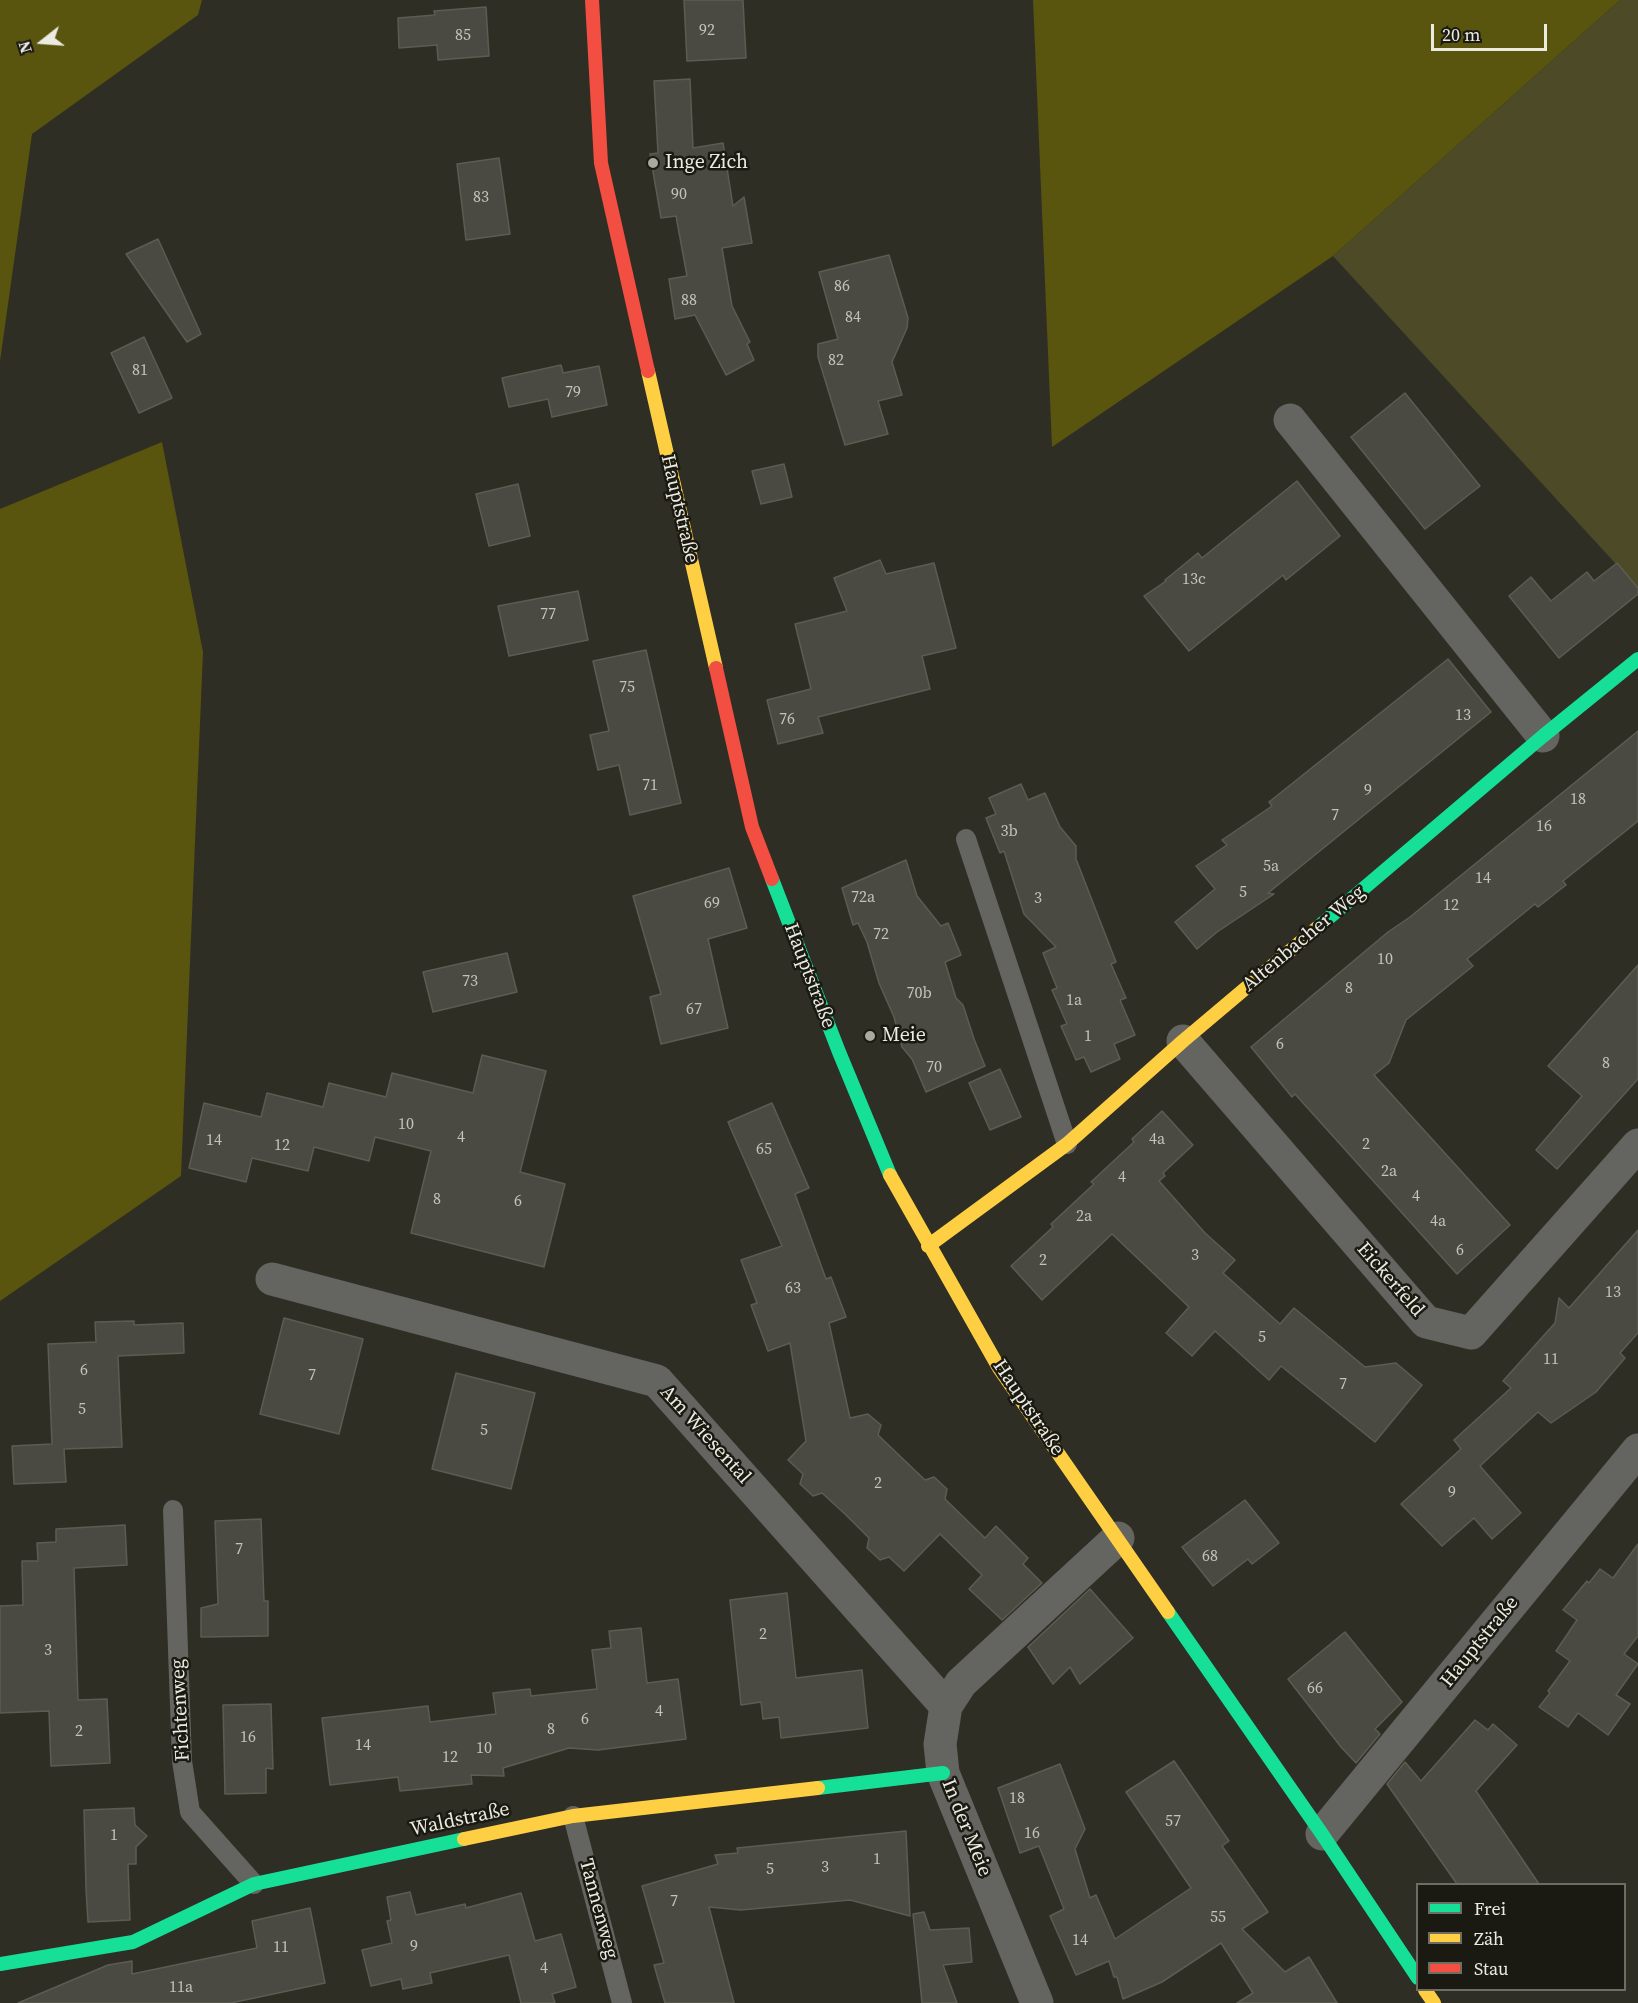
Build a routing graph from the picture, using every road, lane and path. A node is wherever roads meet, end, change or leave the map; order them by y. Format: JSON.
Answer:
{"nodes":[{"id":1,"x":592,"y":0,"type":"edge"},
{"id":2,"x":1290,"y":420,"type":"dead end"},
{"id":3,"x":1638,"y":659,"type":"edge"},
{"id":4,"x":1543,"y":736,"type":"junction"},
{"id":5,"x":966,"y":839,"type":"dead end"},
{"id":6,"x":1183,"y":1041,"type":"junction"},
{"id":7,"x":1066,"y":1144,"type":"junction"},
{"id":8,"x":1638,"y":1145,"type":"edge"},
{"id":9,"x":928,"y":1246,"type":"junction"},
{"id":10,"x":272,"y":1279,"type":"dead end"},
{"id":11,"x":1638,"y":1450,"type":"edge"},
{"id":12,"x":173,"y":1510,"type":"dead end"},
{"id":13,"x":1118,"y":1538,"type":"junction"},
{"id":14,"x":946,"y":1706,"type":"junction"},
{"id":15,"x":944,"y":1773,"type":"junction"},
{"id":16,"x":573,"y":1816,"type":"junction"},
{"id":17,"x":1322,"y":1834,"type":"junction"},
{"id":18,"x":254,"y":1884,"type":"junction"},
{"id":19,"x":0,"y":1964,"type":"edge"},
{"id":20,"x":1416,"y":1975,"type":"edge"},
{"id":21,"x":622,"y":2003,"type":"edge"},
{"id":22,"x":1037,"y":2003,"type":"edge"}],
"edges":[{"from":1,"to":9,"type":"main road","name":"Hauptstraße"},
{"from":2,"to":4,"type":"street"},
{"from":3,"to":4,"type":"main road","name":"Altenbacher Weg"},
{"from":4,"to":6,"type":"main road","name":"Altenbacher Weg"},
{"from":5,"to":7,"type":"lane"},
{"from":6,"to":7,"type":"main road","name":"Altenbacher Weg"},
{"from":6,"to":8,"type":"street","name":"Eickerfeld"},
{"from":7,"to":9,"type":"main road","name":"Altenbacher Weg"},
{"from":9,"to":13,"type":"main road","name":"Hauptstraße"},
{"from":10,"to":14,"type":"street","name":"Am Wiesental"},
{"from":11,"to":17,"type":"street","name":"Hauptstraße"},
{"from":12,"to":18,"type":"lane","name":"Fichtenweg"},
{"from":13,"to":14,"type":"street","name":"In der Meie"},
{"from":13,"to":17,"type":"main road","name":"Hauptstraße"},
{"from":14,"to":15,"type":"street","name":"In der Meie"},
{"from":15,"to":16,"type":"main road","name":"Waldstraße"},
{"from":15,"to":22,"type":"street","name":"In der Meie"},
{"from":16,"to":18,"type":"main road","name":"Waldstraße"},
{"from":16,"to":21,"type":"lane","name":"Tannenweg"},
{"from":17,"to":20,"type":"main road","name":"Hauptstraße"},
{"from":18,"to":19,"type":"main road","name":"Waldstraße"}]}
